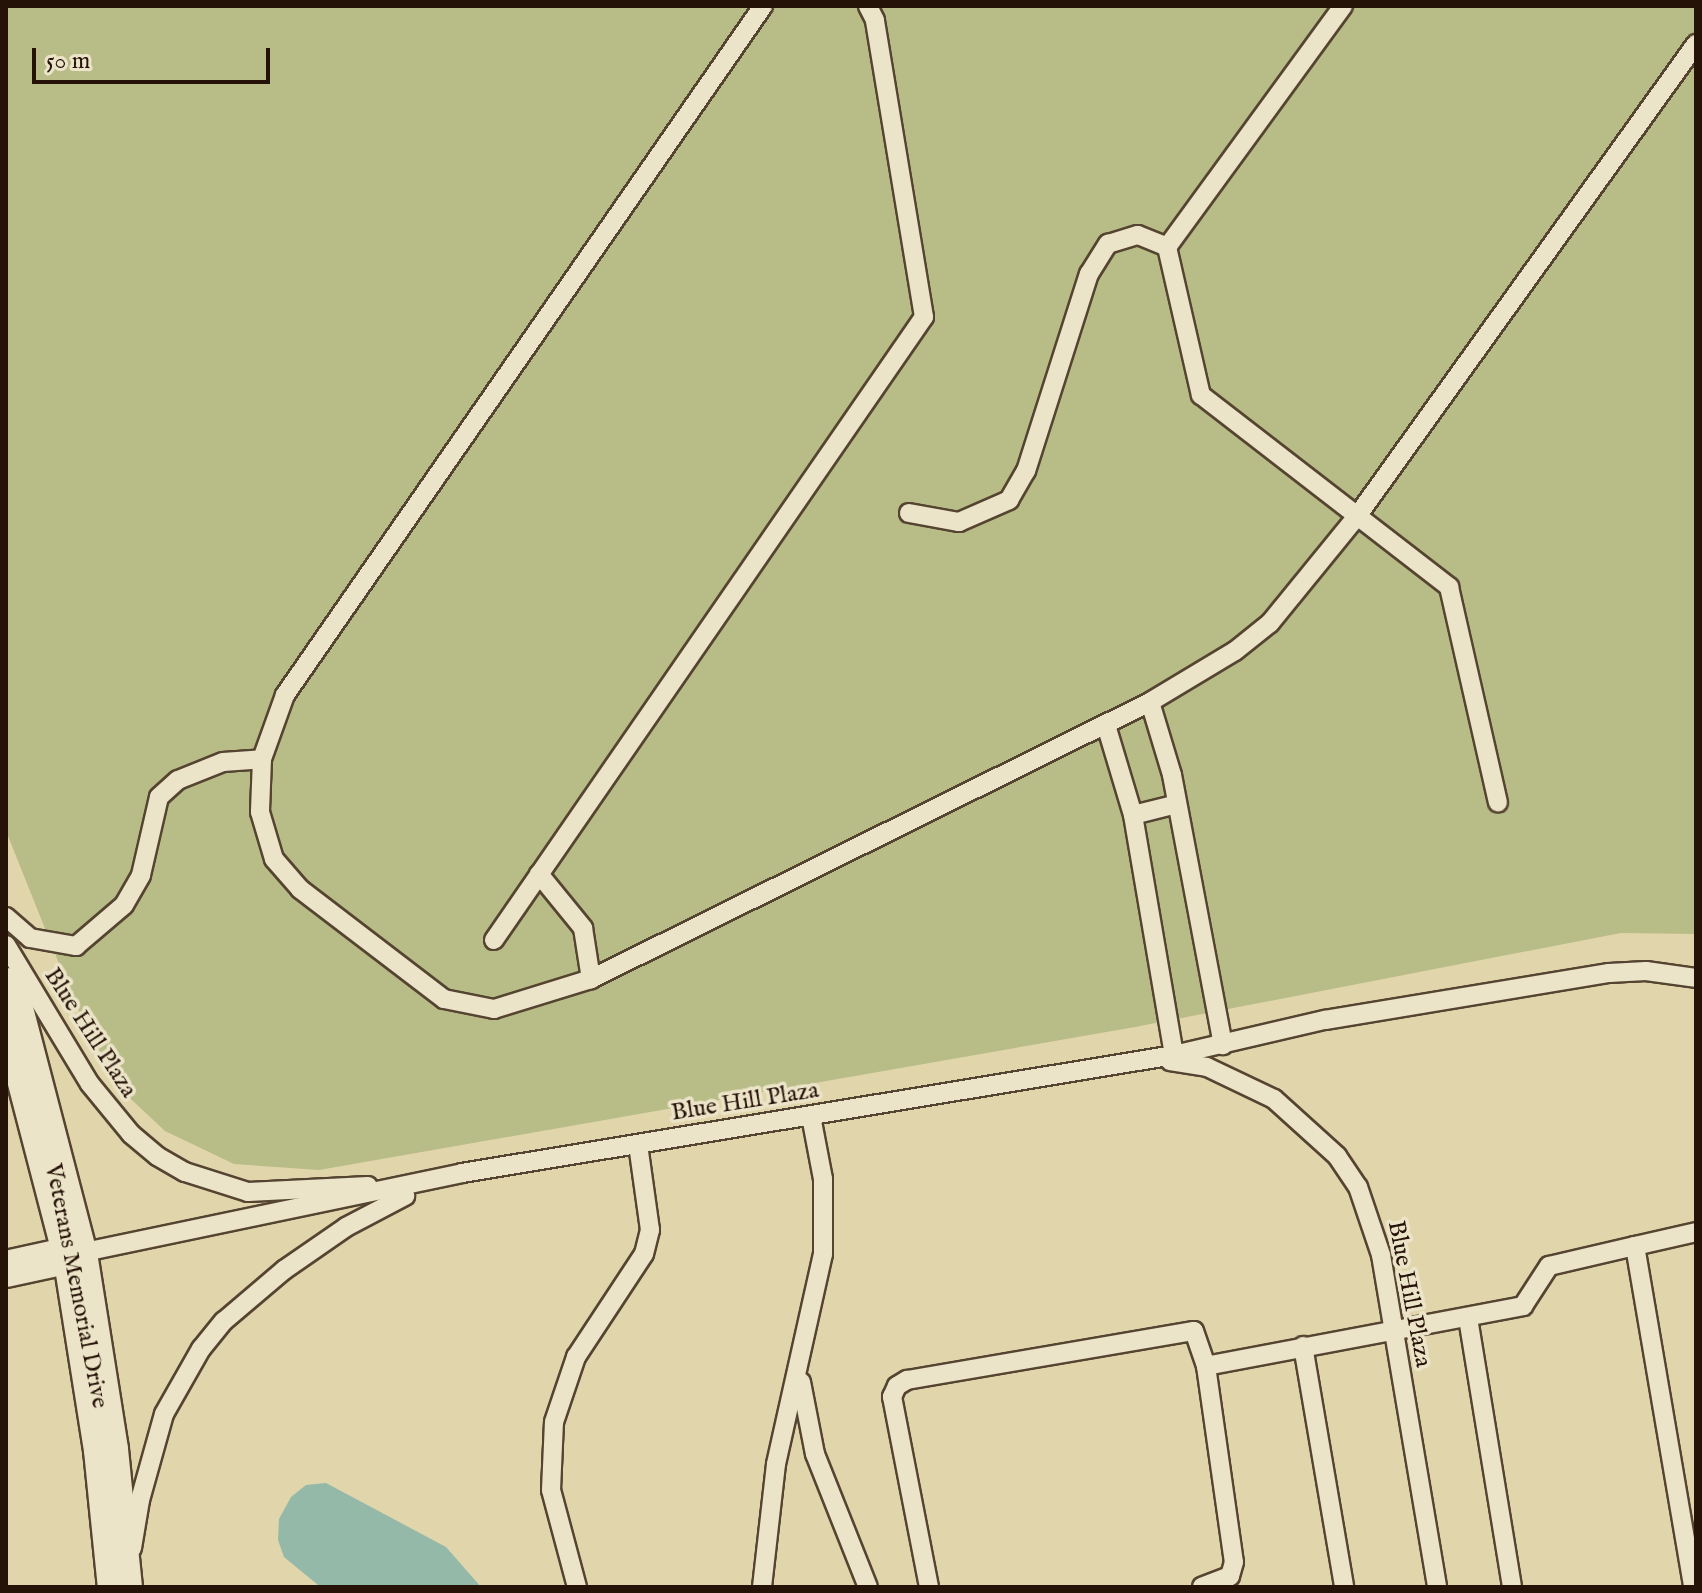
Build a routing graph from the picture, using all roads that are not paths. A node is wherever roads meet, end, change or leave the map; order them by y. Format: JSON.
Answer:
{"nodes":[{"id":1,"x":763,"y":6,"type":"edge"},
{"id":2,"x":868,"y":6,"type":"edge"},
{"id":3,"x":1343,"y":6,"type":"edge"},
{"id":4,"x":1696,"y":44,"type":"edge"},
{"id":5,"x":1167,"y":247,"type":"junction"},
{"id":6,"x":909,"y":513,"type":"dead end"},
{"id":7,"x":1358,"y":515,"type":"junction"},
{"id":8,"x":1150,"y":702,"type":"junction"},
{"id":9,"x":1106,"y":725,"type":"junction"},
{"id":10,"x":262,"y":759,"type":"junction"},
{"id":11,"x":1498,"y":803,"type":"dead end"},
{"id":12,"x":1177,"y":804,"type":"junction"},
{"id":13,"x":1133,"y":815,"type":"junction"},
{"id":14,"x":539,"y":874,"type":"junction"},
{"id":15,"x":6,"y":917,"type":"edge"},
{"id":16,"x":494,"y":940,"type":"dead end"},
{"id":17,"x":6,"y":945,"type":"edge"},
{"id":18,"x":1696,"y":978,"type":"edge"},
{"id":19,"x":591,"y":979,"type":"junction"},
{"id":20,"x":6,"y":990,"type":"edge"},
{"id":21,"x":1223,"y":1045,"type":"junction"},
{"id":22,"x":1174,"y":1055,"type":"junction"},
{"id":23,"x":1131,"y":1063,"type":"junction"},
{"id":24,"x":811,"y":1116,"type":"junction"},
{"id":25,"x":638,"y":1145,"type":"junction"},
{"id":26,"x":462,"y":1173,"type":"junction"},
{"id":27,"x":1696,"y":1232,"type":"edge"},
{"id":28,"x":1635,"y":1246,"type":"junction"},
{"id":29,"x":75,"y":1254,"type":"junction"},
{"id":30,"x":6,"y":1269,"type":"edge"},
{"id":31,"x":1468,"y":1318,"type":"junction"},
{"id":32,"x":1393,"y":1327,"type":"junction"},
{"id":33,"x":805,"y":1339,"type":"junction"},
{"id":34,"x":1303,"y":1346,"type":"junction"},
{"id":35,"x":1206,"y":1366,"type":"junction"},
{"id":36,"x":120,"y":1587,"type":"edge"},
{"id":37,"x":129,"y":1587,"type":"edge"},
{"id":38,"x":577,"y":1587,"type":"edge"},
{"id":39,"x":762,"y":1587,"type":"edge"},
{"id":40,"x":868,"y":1587,"type":"edge"},
{"id":41,"x":929,"y":1587,"type":"edge"},
{"id":42,"x":1202,"y":1587,"type":"edge"},
{"id":43,"x":1344,"y":1587,"type":"edge"},
{"id":44,"x":1437,"y":1587,"type":"edge"},
{"id":45,"x":1512,"y":1587,"type":"edge"},
{"id":46,"x":1693,"y":1587,"type":"edge"}],
"edges":[{"from":1,"to":10,"type":"lane"},
{"from":2,"to":14,"type":"lane"},
{"from":3,"to":5,"type":"lane"},
{"from":4,"to":7,"type":"lane"},
{"from":5,"to":6,"type":"lane"},
{"from":5,"to":7,"type":"lane"},
{"from":7,"to":8,"type":"lane"},
{"from":7,"to":11,"type":"lane"},
{"from":8,"to":9,"type":"lane"},
{"from":8,"to":12,"type":"lane"},
{"from":9,"to":13,"type":"lane"},
{"from":9,"to":19,"type":"lane"},
{"from":10,"to":15,"type":"lane"},
{"from":10,"to":19,"type":"lane"},
{"from":12,"to":13,"type":"lane"},
{"from":12,"to":21,"type":"lane"},
{"from":13,"to":22,"type":"lane"},
{"from":14,"to":16,"type":"lane"},
{"from":14,"to":19,"type":"lane"},
{"from":17,"to":26,"type":"lane","name":"Blue Hill Plaza"},
{"from":18,"to":21,"type":"lane","name":"Blue Hill Plaza"},
{"from":20,"to":29,"type":"street","name":"Veterans Memorial Drive"},
{"from":21,"to":22,"type":"lane","name":"Blue Hill Plaza"},
{"from":22,"to":23,"type":"lane","name":"Blue Hill Plaza"},
{"from":23,"to":24,"type":"lane","name":"Blue Hill Plaza"},
{"from":23,"to":32,"type":"lane","name":"Blue Hill Plaza"},
{"from":24,"to":25,"type":"lane","name":"Blue Hill Plaza"},
{"from":24,"to":33,"type":"lane"},
{"from":25,"to":26,"type":"lane","name":"Blue Hill Plaza"},
{"from":25,"to":38,"type":"lane"},
{"from":26,"to":29,"type":"lane","name":"Blue Hill Plaza"},
{"from":26,"to":37,"type":"lane","name":"Blue Hill Plaza"},
{"from":27,"to":28,"type":"lane"},
{"from":28,"to":31,"type":"lane"},
{"from":28,"to":46,"type":"lane"},
{"from":29,"to":30,"type":"street"},
{"from":29,"to":36,"type":"street","name":"Veterans Memorial Drive"},
{"from":31,"to":32,"type":"lane"},
{"from":31,"to":45,"type":"lane"},
{"from":32,"to":34,"type":"lane"},
{"from":32,"to":44,"type":"lane","name":"Blue Hill Plaza"},
{"from":33,"to":39,"type":"lane"},
{"from":33,"to":40,"type":"lane"},
{"from":34,"to":35,"type":"lane"},
{"from":34,"to":43,"type":"lane"},
{"from":35,"to":41,"type":"lane"},
{"from":35,"to":42,"type":"lane"}]}
